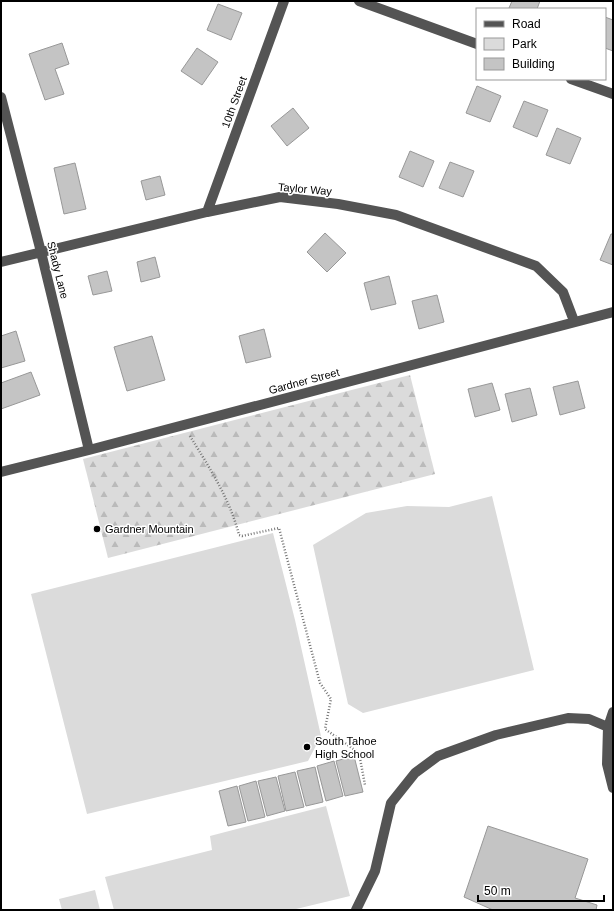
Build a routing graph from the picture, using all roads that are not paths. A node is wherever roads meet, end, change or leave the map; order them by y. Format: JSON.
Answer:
{"nodes":[{"id":1,"x":284,"y":1,"type":"edge"},
{"id":2,"x":359,"y":1,"type":"edge"},
{"id":3,"x":476,"y":44,"type":"edge"},
{"id":4,"x":574,"y":80,"type":"edge"},
{"id":5,"x":613,"y":94,"type":"edge"},
{"id":6,"x":1,"y":97,"type":"edge"},
{"id":7,"x":207,"y":212,"type":"junction"},
{"id":8,"x":41,"y":252,"type":"junction"},
{"id":9,"x":1,"y":262,"type":"edge"},
{"id":10,"x":613,"y":312,"type":"edge"},
{"id":11,"x":574,"y":322,"type":"junction"},
{"id":12,"x":89,"y":450,"type":"junction"},
{"id":13,"x":1,"y":472,"type":"edge"},
{"id":14,"x":613,"y":712,"type":"edge"},
{"id":15,"x":608,"y":727,"type":"junction"},
{"id":16,"x":613,"y":788,"type":"edge"},
{"id":17,"x":356,"y":910,"type":"edge"}],
"edges":[{"from":1,"to":7,"type":"street","name":"10th Street"},
{"from":2,"to":3,"type":"street"},
{"from":4,"to":5,"type":"street"},
{"from":6,"to":8,"type":"street","name":"Shady Lane"},
{"from":7,"to":8,"type":"street","name":"Taylor Way"},
{"from":7,"to":11,"type":"street","name":"Taylor Way"},
{"from":8,"to":9,"type":"street","name":"Taylor Way"},
{"from":8,"to":12,"type":"street","name":"Shady Lane"},
{"from":10,"to":11,"type":"street","name":"Gardner Street"},
{"from":11,"to":12,"type":"street","name":"Gardner Street"},
{"from":12,"to":13,"type":"street","name":"Gardner Street"},
{"from":14,"to":15,"type":"street"},
{"from":15,"to":16,"type":"street"},
{"from":15,"to":17,"type":"street"}]}
